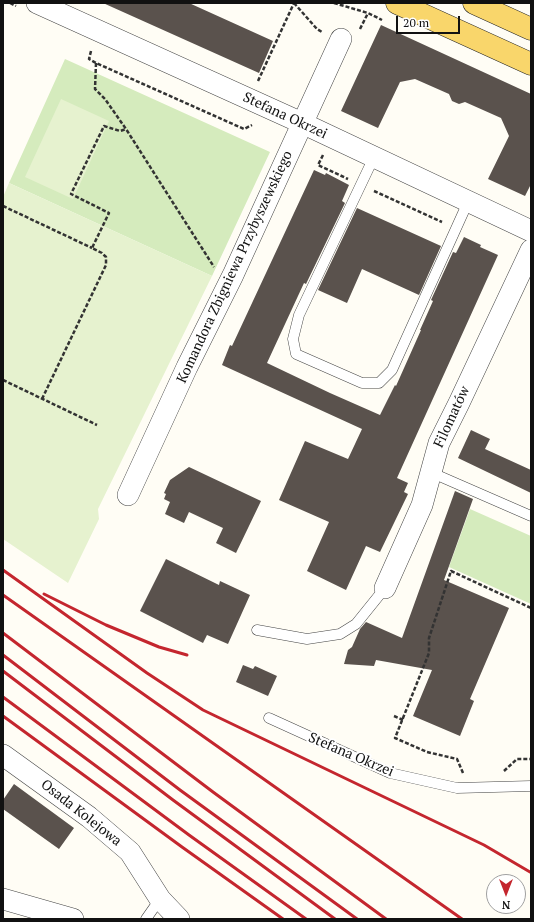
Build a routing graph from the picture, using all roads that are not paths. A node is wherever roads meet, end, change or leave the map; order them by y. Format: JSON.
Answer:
{"nodes":[{"id":1,"x":37,"y":3,"type":"edge"},
{"id":2,"x":397,"y":3,"type":"edge"},
{"id":3,"x":474,"y":3,"type":"edge"},
{"id":4,"x":531,"y":29,"type":"edge"},
{"id":5,"x":341,"y":39,"type":"road end"},
{"id":6,"x":531,"y":64,"type":"edge"},
{"id":7,"x":302,"y":124,"type":"junction"},
{"id":8,"x":374,"y":157,"type":"junction"},
{"id":9,"x":468,"y":202,"type":"junction"},
{"id":10,"x":531,"y":231,"type":"edge"},
{"id":11,"x":531,"y":250,"type":"edge"},
{"id":12,"x":430,"y":472,"type":"junction"},
{"id":13,"x":128,"y":495,"type":"dead end"},
{"id":14,"x":531,"y":516,"type":"edge"},
{"id":15,"x":385,"y":588,"type":"joint"},
{"id":16,"x":257,"y":630,"type":"dead end"},
{"id":17,"x":269,"y":718,"type":"dead end"},
{"id":18,"x":3,"y":755,"type":"edge"},
{"id":19,"x":531,"y":786,"type":"edge"},
{"id":20,"x":3,"y":899,"type":"edge"},
{"id":21,"x":160,"y":899,"type":"junction"},
{"id":22,"x":73,"y":919,"type":"edge"},
{"id":23,"x":146,"y":919,"type":"edge"},
{"id":24,"x":179,"y":919,"type":"edge"}],
"edges":[{"from":1,"to":7,"type":"street","name":"Stefana Okrzei"},
{"from":2,"to":6,"type":"main road"},
{"from":3,"to":4,"type":"main road"},
{"from":5,"to":7,"type":"street","name":"Komandora Zbigniewa Przybyszewskiego"},
{"from":7,"to":8,"type":"street","name":"Stefana Okrzei"},
{"from":7,"to":13,"type":"street","name":"Komandora Zbigniewa Przybyszewskiego"},
{"from":8,"to":9,"type":"street","name":"Stefana Okrzei"},
{"from":8,"to":9,"type":"lane"},
{"from":9,"to":10,"type":"street","name":"Stefana Okrzei"},
{"from":11,"to":12,"type":"street","name":"Filomatów"},
{"from":12,"to":14,"type":"lane"},
{"from":12,"to":15,"type":"street","name":"Filomatów"},
{"from":15,"to":16,"type":"lane"},
{"from":17,"to":19,"type":"lane","name":"Stefana Okrzei"},
{"from":18,"to":21,"type":"street","name":"Osada Kolejowa"},
{"from":20,"to":22,"type":"street"},
{"from":21,"to":23,"type":"lane"},
{"from":21,"to":24,"type":"street","name":"Osada Kolejowa"}]}
